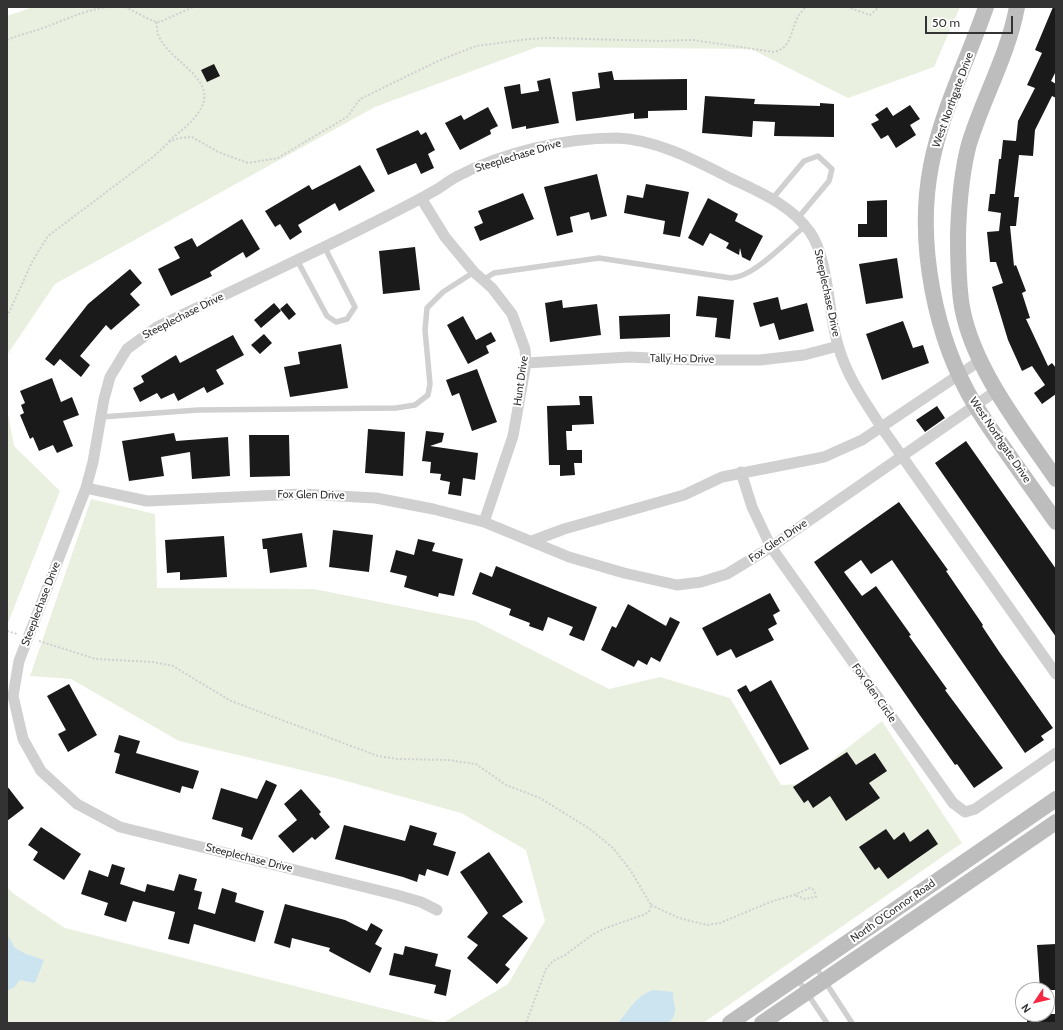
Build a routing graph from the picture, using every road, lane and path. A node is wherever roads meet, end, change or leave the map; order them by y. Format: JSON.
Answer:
{"nodes":[{"id":1,"x":111,"y":7,"type":"edge"},
{"id":2,"x":125,"y":7,"type":"edge"},
{"id":3,"x":193,"y":7,"type":"edge"},
{"id":4,"x":806,"y":7,"type":"edge"},
{"id":5,"x":847,"y":7,"type":"edge"},
{"id":6,"x":879,"y":7,"type":"edge"},
{"id":7,"x":986,"y":7,"type":"edge"},
{"id":8,"x":1016,"y":7,"type":"edge"},
{"id":9,"x":156,"y":22,"type":"junction"},
{"id":10,"x":7,"y":40,"type":"edge"},
{"id":11,"x":169,"y":142,"type":"junction"},
{"id":12,"x":421,"y":198,"type":"junction"},
{"id":13,"x":773,"y":198,"type":"junction"},
{"id":14,"x":801,"y":222,"type":"junction"},
{"id":15,"x":324,"y":246,"type":"junction"},
{"id":16,"x":297,"y":260,"type":"junction"},
{"id":17,"x":474,"y":272,"type":"junction"},
{"id":18,"x":483,"y":280,"type":"junction"},
{"id":19,"x":7,"y":317,"type":"edge"},
{"id":20,"x":838,"y":346,"type":"junction"},
{"id":21,"x":981,"y":360,"type":"junction"},
{"id":22,"x":526,"y":363,"type":"junction"},
{"id":23,"x":960,"y":374,"type":"junction"},
{"id":24,"x":996,"y":391,"type":"junction"},
{"id":25,"x":975,"y":405,"type":"junction"},
{"id":26,"x":101,"y":417,"type":"junction"},
{"id":27,"x":882,"y":428,"type":"junction"},
{"id":28,"x":902,"y":457,"type":"junction"},
{"id":29,"x":741,"y":472,"type":"junction"},
{"id":30,"x":1056,"y":478,"type":"edge"},
{"id":31,"x":86,"y":488,"type":"junction"},
{"id":32,"x":484,"y":522,"type":"junction"},
{"id":33,"x":1056,"y":522,"type":"edge"},
{"id":34,"x":532,"y":541,"type":"junction"},
{"id":35,"x":771,"y":547,"type":"junction"},
{"id":36,"x":7,"y":631,"type":"edge"},
{"id":37,"x":27,"y":637,"type":"junction"},
{"id":38,"x":1056,"y":674,"type":"edge"},
{"id":39,"x":1056,"y":753,"type":"edge"},
{"id":40,"x":1056,"y":799,"type":"edge"},
{"id":41,"x":1056,"y":822,"type":"edge"},
{"id":42,"x":794,"y":896,"type":"junction"},
{"id":43,"x":651,"y":905,"type":"junction"},
{"id":44,"x":437,"y":910,"type":"dead end"},
{"id":45,"x":814,"y":965,"type":"junction"},
{"id":46,"x":797,"y":978,"type":"junction"},
{"id":47,"x":824,"y":980,"type":"junction"},
{"id":48,"x":806,"y":993,"type":"junction"},
{"id":49,"x":526,"y":1023,"type":"edge"},
{"id":50,"x":730,"y":1023,"type":"edge"},
{"id":51,"x":762,"y":1023,"type":"edge"},
{"id":52,"x":827,"y":1023,"type":"edge"},
{"id":53,"x":852,"y":1023,"type":"edge"}],
"edges":[{"from":1,"to":10,"type":"path"},
{"from":2,"to":9,"type":"path"},
{"from":3,"to":9,"type":"path"},
{"from":4,"to":11,"type":"path"},
{"from":5,"to":6,"type":"path"},
{"from":7,"to":23,"type":"main road","name":"West Northgate Drive"},
{"from":8,"to":21,"type":"main road"},
{"from":9,"to":11,"type":"path"},
{"from":11,"to":19,"type":"path"},
{"from":12,"to":13,"type":"street","name":"Steeplechase Drive"},
{"from":12,"to":15,"type":"street","name":"Steeplechase Drive"},
{"from":12,"to":17,"type":"street","name":"Hunt Drive"},
{"from":13,"to":14,"type":"street","name":"Steeplechase Drive"},
{"from":13,"to":14,"type":"lane"},
{"from":14,"to":18,"type":"lane"},
{"from":14,"to":20,"type":"street","name":"Steeplechase Drive"},
{"from":15,"to":16,"type":"street","name":"Steeplechase Drive"},
{"from":15,"to":16,"type":"lane"},
{"from":16,"to":26,"type":"street","name":"Steeplechase Drive"},
{"from":17,"to":18,"type":"street","name":"Hunt Drive"},
{"from":17,"to":26,"type":"lane"},
{"from":18,"to":22,"type":"street","name":"Hunt Drive"},
{"from":20,"to":22,"type":"street","name":"Tally Ho Drive"},
{"from":20,"to":27,"type":"street","name":"Steeplechase Drive"},
{"from":21,"to":23,"type":"street"},
{"from":21,"to":24,"type":"main road"},
{"from":22,"to":32,"type":"street","name":"Hunt Drive"},
{"from":23,"to":25,"type":"main road","name":"West Northgate Drive"},
{"from":23,"to":27,"type":"street"},
{"from":24,"to":25,"type":"street","name":"Fox Glen Drive"},
{"from":24,"to":30,"type":"main road"},
{"from":25,"to":28,"type":"street","name":"Fox Glen Drive"},
{"from":25,"to":33,"type":"main road","name":"West Northgate Drive"},
{"from":26,"to":31,"type":"street","name":"Steeplechase Drive"},
{"from":27,"to":28,"type":"street","name":"Steeplechase Drive"},
{"from":27,"to":29,"type":"street"},
{"from":28,"to":35,"type":"street","name":"Fox Glen Drive"},
{"from":28,"to":38,"type":"street"},
{"from":29,"to":34,"type":"street"},
{"from":29,"to":35,"type":"street","name":"Fox Glen Circle"},
{"from":31,"to":32,"type":"street","name":"Fox Glen Drive"},
{"from":31,"to":37,"type":"street","name":"Steeplechase Drive"},
{"from":32,"to":34,"type":"street","name":"Fox Glen Drive"},
{"from":34,"to":35,"type":"street","name":"Fox Glen Drive"},
{"from":35,"to":39,"type":"street","name":"Fox Glen Circle"},
{"from":36,"to":37,"type":"path"},
{"from":37,"to":43,"type":"path"},
{"from":37,"to":44,"type":"street","name":"Steeplechase Drive"},
{"from":40,"to":45,"type":"main road","name":"North O'Connor Road"},
{"from":41,"to":47,"type":"main road","name":"North O'Connor Road"},
{"from":42,"to":42,"type":"path"},
{"from":42,"to":43,"type":"path"},
{"from":43,"to":49,"type":"path"},
{"from":45,"to":46,"type":"main road","name":"North O'Connor Road"},
{"from":45,"to":47,"type":"lane"},
{"from":46,"to":48,"type":"lane"},
{"from":46,"to":50,"type":"main road","name":"North O'Connor Road"},
{"from":47,"to":48,"type":"main road","name":"North O'Connor Road"},
{"from":47,"to":53,"type":"lane"},
{"from":48,"to":51,"type":"main road","name":"North O'Connor Road"},
{"from":48,"to":52,"type":"lane"}]}
